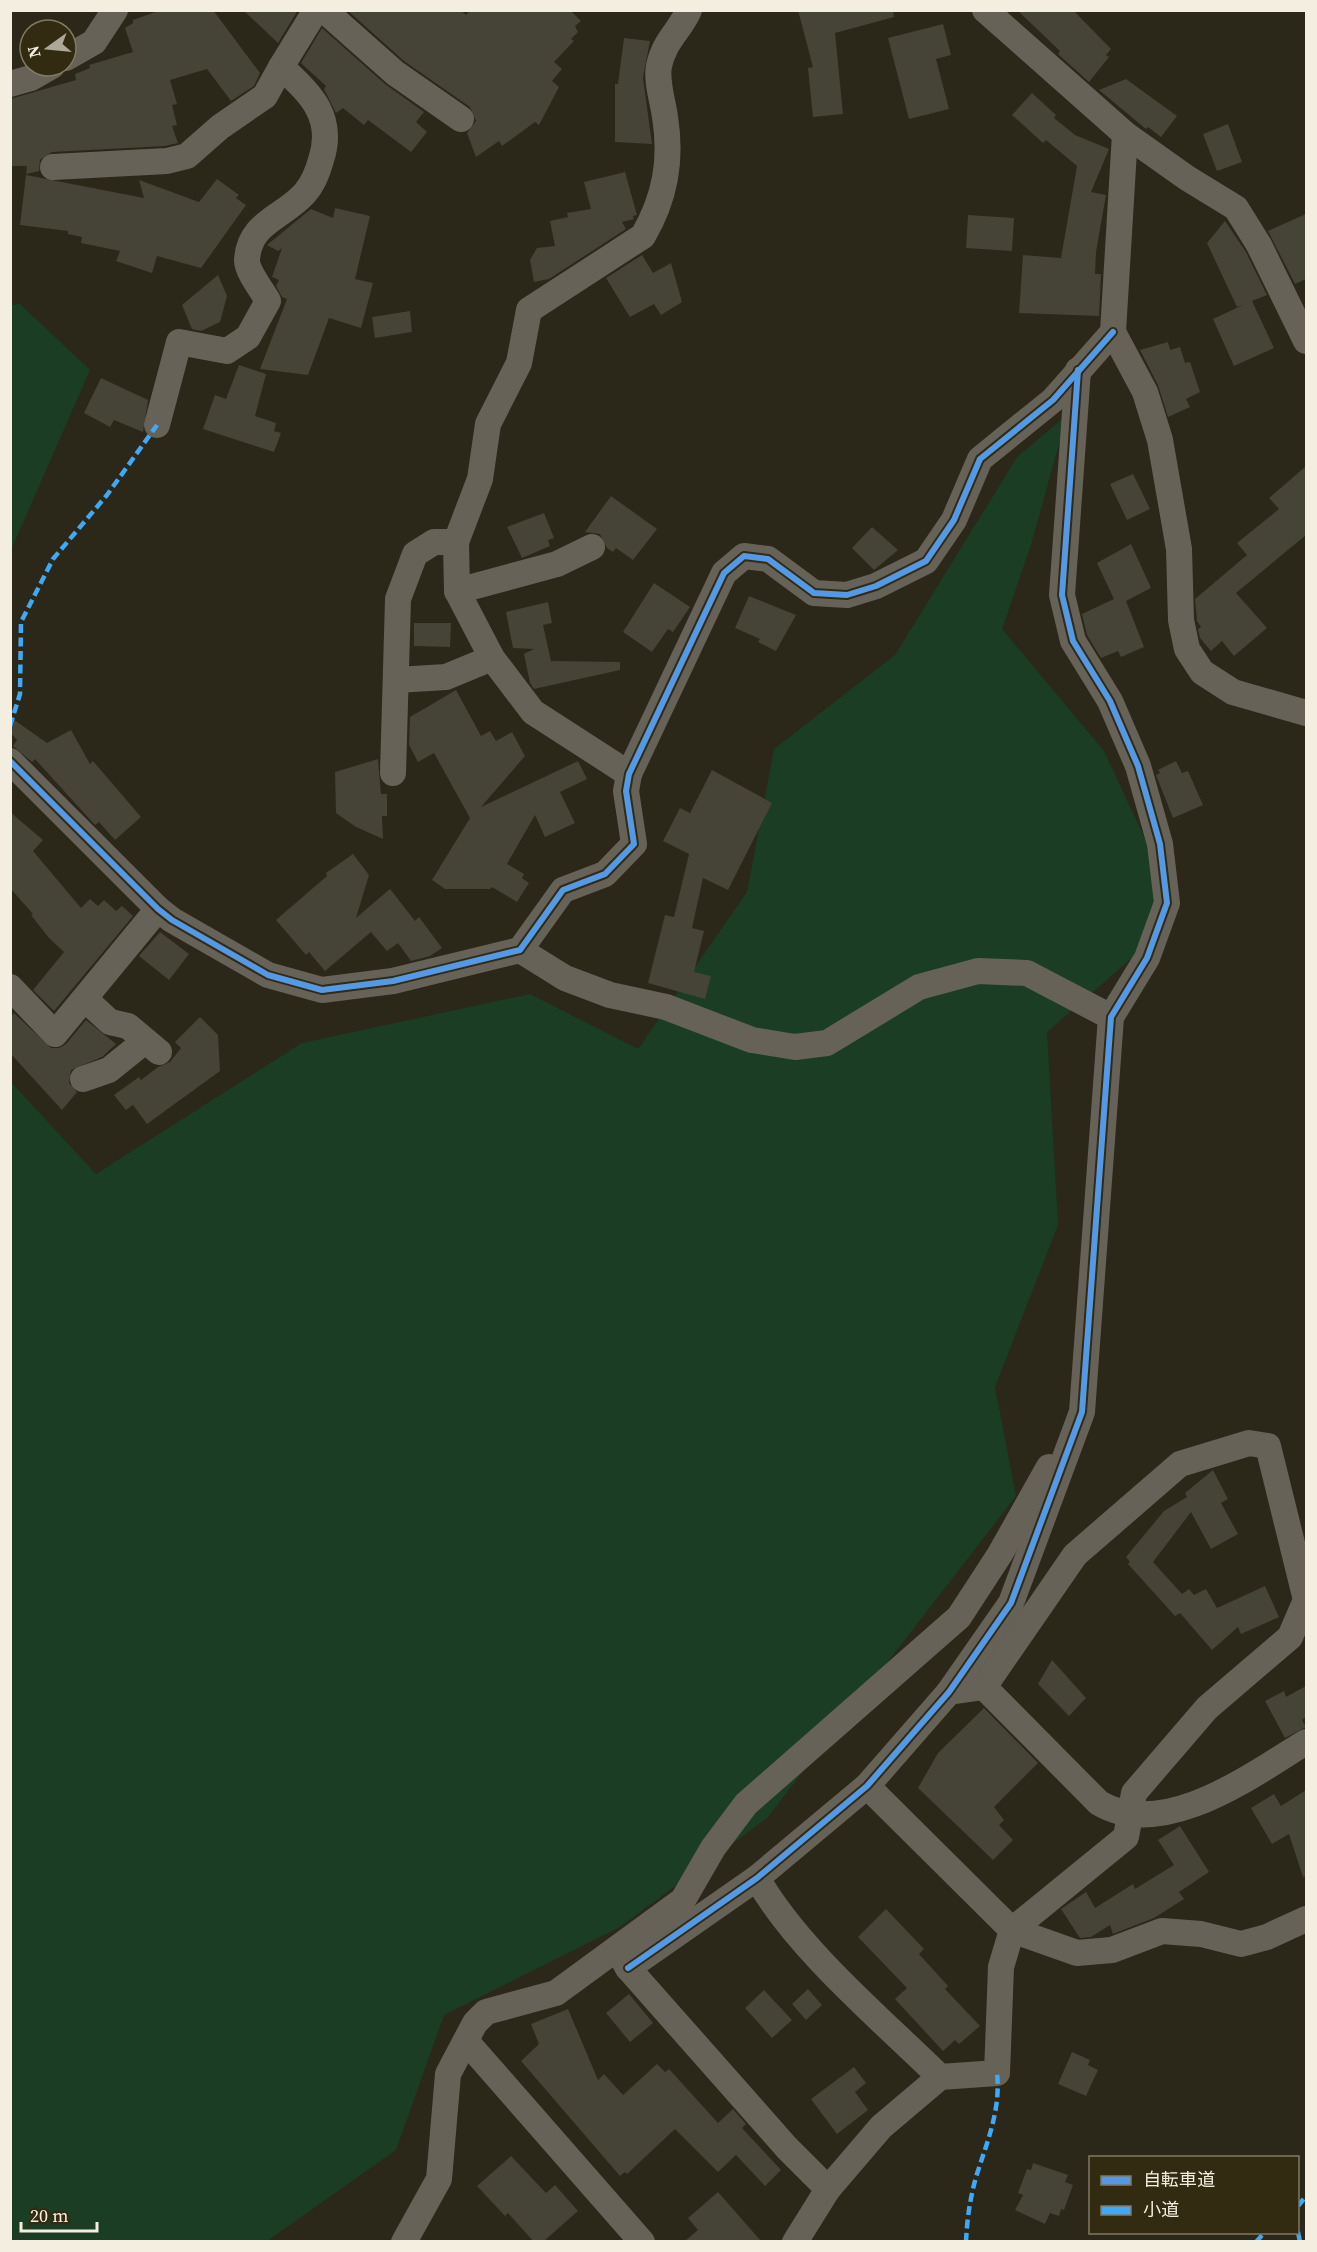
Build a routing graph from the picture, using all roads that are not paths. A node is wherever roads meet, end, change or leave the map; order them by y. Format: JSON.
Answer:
{"nodes":[{"id":1,"x":115,"y":10,"type":"edge"},
{"id":2,"x":316,"y":10,"type":"edge"},
{"id":3,"x":324,"y":10,"type":"edge"},
{"id":4,"x":689,"y":10,"type":"edge"},
{"id":5,"x":985,"y":10,"type":"edge"},
{"id":6,"x":78,"y":51,"type":"edge"},
{"id":7,"x":281,"y":67,"type":"junction"},
{"id":8,"x":32,"y":78,"type":"edge"},
{"id":9,"x":10,"y":84,"type":"edge"},
{"id":10,"x":461,"y":119,"type":"dead end"},
{"id":11,"x":1125,"y":134,"type":"junction"},
{"id":12,"x":53,"y":167,"type":"dead end"},
{"id":13,"x":1113,"y":332,"type":"junction"},
{"id":14,"x":1306,"y":341,"type":"edge"},
{"id":15,"x":1078,"y":370,"type":"junction"},
{"id":16,"x":157,"y":424,"type":"dead end"},
{"id":17,"x":456,"y":542,"type":"junction"},
{"id":18,"x":592,"y":547,"type":"dead end"},
{"id":19,"x":457,"y":591,"type":"junction"},
{"id":20,"x":492,"y":658,"type":"junction"},
{"id":21,"x":396,"y":680,"type":"junction"},
{"id":22,"x":1306,"y":713,"type":"edge"},
{"id":23,"x":10,"y":761,"type":"edge"},
{"id":24,"x":393,"y":773,"type":"dead end"},
{"id":25,"x":629,"y":774,"type":"junction"},
{"id":26,"x":158,"y":909,"type":"junction"},
{"id":27,"x":520,"y":950,"type":"junction"},
{"id":28,"x":10,"y":987,"type":"edge"},
{"id":29,"x":85,"y":999,"type":"junction"},
{"id":30,"x":1112,"y":1017,"type":"junction"},
{"id":31,"x":83,"y":1079,"type":"dead end"},
{"id":32,"x":1082,"y":1412,"type":"junction"},
{"id":33,"x":1306,"y":1600,"type":"edge"},
{"id":34,"x":984,"y":1688,"type":"junction"},
{"id":35,"x":949,"y":1692,"type":"junction"},
{"id":36,"x":1306,"y":1742,"type":"edge"},
{"id":37,"x":867,"y":1786,"type":"junction"},
{"id":38,"x":1130,"y":1814,"type":"junction"},
{"id":39,"x":757,"y":1878,"type":"junction"},
{"id":40,"x":1306,"y":1919,"type":"edge"},
{"id":41,"x":1012,"y":1930,"type":"junction"},
{"id":42,"x":623,"y":1959,"type":"junction"},
{"id":43,"x":466,"y":2041,"type":"junction"},
{"id":44,"x":940,"y":2077,"type":"junction"},
{"id":45,"x":828,"y":2189,"type":"junction"},
{"id":46,"x":404,"y":2241,"type":"edge"},
{"id":47,"x":642,"y":2241,"type":"edge"},
{"id":48,"x":795,"y":2241,"type":"edge"}],
"edges":[{"from":1,"to":6,"type":"street"},
{"from":2,"to":7,"type":"street"},
{"from":3,"to":10,"type":"street"},
{"from":4,"to":17,"type":"street"},
{"from":5,"to":11,"type":"street"},
{"from":7,"to":12,"type":"street"},
{"from":7,"to":16,"type":"street"},
{"from":8,"to":9,"type":"street"},
{"from":11,"to":13,"type":"street"},
{"from":11,"to":14,"type":"street"},
{"from":13,"to":15,"type":"street"},
{"from":13,"to":22,"type":"street"},
{"from":15,"to":25,"type":"street"},
{"from":15,"to":30,"type":"street"},
{"from":17,"to":19,"type":"street"},
{"from":17,"to":21,"type":"street"},
{"from":18,"to":19,"type":"street"},
{"from":19,"to":20,"type":"street"},
{"from":20,"to":21,"type":"street"},
{"from":20,"to":25,"type":"street"},
{"from":21,"to":24,"type":"street"},
{"from":23,"to":26,"type":"street"},
{"from":25,"to":27,"type":"street"},
{"from":26,"to":27,"type":"street"},
{"from":26,"to":29,"type":"street"},
{"from":27,"to":30,"type":"street"},
{"from":28,"to":29,"type":"street"},
{"from":29,"to":31,"type":"street"},
{"from":30,"to":32,"type":"street"},
{"from":32,"to":35,"type":"street"},
{"from":32,"to":42,"type":"street"},
{"from":33,"to":34,"type":"street"},
{"from":33,"to":38,"type":"street"},
{"from":34,"to":35,"type":"street"},
{"from":34,"to":38,"type":"street"},
{"from":35,"to":37,"type":"street"},
{"from":36,"to":38,"type":"street"},
{"from":37,"to":39,"type":"street"},
{"from":37,"to":41,"type":"street"},
{"from":38,"to":41,"type":"street"},
{"from":39,"to":42,"type":"street"},
{"from":39,"to":44,"type":"street"},
{"from":40,"to":41,"type":"street"},
{"from":41,"to":44,"type":"street"},
{"from":42,"to":43,"type":"street"},
{"from":42,"to":45,"type":"street"},
{"from":43,"to":46,"type":"street"},
{"from":43,"to":47,"type":"street"},
{"from":44,"to":45,"type":"street"},
{"from":45,"to":48,"type":"street"}]}
